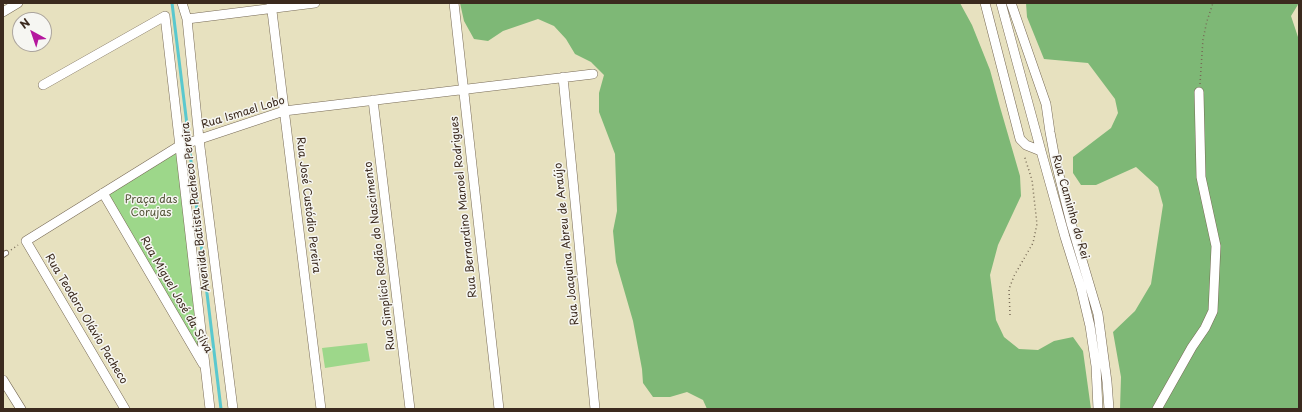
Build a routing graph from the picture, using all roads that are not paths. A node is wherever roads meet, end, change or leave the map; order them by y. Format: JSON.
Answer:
{"nodes":[{"id":1,"x":18,"y":3,"type":"edge"},
{"id":2,"x":182,"y":3,"type":"edge"},
{"id":3,"x":315,"y":3,"type":"edge"},
{"id":4,"x":454,"y":3,"type":"edge"},
{"id":5,"x":985,"y":3,"type":"edge"},
{"id":6,"x":1001,"y":3,"type":"edge"},
{"id":7,"x":1011,"y":3,"type":"edge"},
{"id":8,"x":271,"y":6,"type":"edge"},
{"id":9,"x":3,"y":12,"type":"edge"},
{"id":10,"x":187,"y":19,"type":"junction"},
{"id":11,"x":593,"y":74,"type":"dead end"},
{"id":12,"x":562,"y":77,"type":"junction"},
{"id":13,"x":44,"y":84,"type":"dead end"},
{"id":14,"x":463,"y":89,"type":"junction"},
{"id":15,"x":1199,"y":92,"type":"road end"},
{"id":16,"x":373,"y":100,"type":"junction"},
{"id":17,"x":284,"y":111,"type":"junction"},
{"id":18,"x":199,"y":139,"type":"junction"},
{"id":19,"x":179,"y":146,"type":"junction"},
{"id":20,"x":1042,"y":151,"type":"junction"},
{"id":21,"x":103,"y":193,"type":"junction"},
{"id":22,"x":26,"y":241,"type":"joint"},
{"id":23,"x":205,"y":368,"type":"junction"},
{"id":24,"x":3,"y":380,"type":"edge"},
{"id":25,"x":21,"y":409,"type":"edge"},
{"id":26,"x":125,"y":409,"type":"edge"},
{"id":27,"x":210,"y":409,"type":"edge"},
{"id":28,"x":233,"y":409,"type":"edge"},
{"id":29,"x":321,"y":409,"type":"edge"},
{"id":30,"x":410,"y":409,"type":"edge"},
{"id":31,"x":499,"y":409,"type":"edge"},
{"id":32,"x":594,"y":409,"type":"edge"},
{"id":33,"x":1098,"y":409,"type":"edge"},
{"id":34,"x":1109,"y":409,"type":"edge"},
{"id":35,"x":1157,"y":409,"type":"edge"}],
"edges":[{"from":1,"to":9,"type":"street"},
{"from":2,"to":10,"type":"street","name":"Avenida Batista Pacheco Pereira"},
{"from":3,"to":8,"type":"street"},
{"from":4,"to":14,"type":"street","name":"Rua Bernardino Manoel Rodrigues"},
{"from":5,"to":20,"type":"street","name":"Rua Caminho do Rei"},
{"from":6,"to":20,"type":"street"},
{"from":7,"to":34,"type":"street"},
{"from":8,"to":10,"type":"street"},
{"from":8,"to":17,"type":"street","name":"Rua José Custódio Pereira"},
{"from":10,"to":18,"type":"street","name":"Avenida Batista Pacheco Pereira"},
{"from":11,"to":12,"type":"street","name":"Rua Ismael Lobo"},
{"from":12,"to":14,"type":"street","name":"Rua Ismael Lobo"},
{"from":12,"to":32,"type":"street","name":"Rua Joaquina Abreu de Araújo"},
{"from":13,"to":19,"type":"street","name":"Avenida Batista Pacheco Pereira"},
{"from":14,"to":16,"type":"street","name":"Rua Ismael Lobo"},
{"from":14,"to":31,"type":"street","name":"Rua Bernardino Manoel Rodrigues"},
{"from":15,"to":35,"type":"street"},
{"from":16,"to":17,"type":"street","name":"Rua Ismael Lobo"},
{"from":16,"to":30,"type":"street","name":"Rua Simplício Rodão do Nascimento"},
{"from":17,"to":18,"type":"street","name":"Rua Ismael Lobo"},
{"from":17,"to":29,"type":"street","name":"Rua José Custódio Pereira"},
{"from":18,"to":19,"type":"street","name":"Rua Ismael Lobo"},
{"from":18,"to":28,"type":"street","name":"Avenida Batista Pacheco Pereira"},
{"from":19,"to":21,"type":"street","name":"Rua Ismael Lobo"},
{"from":19,"to":23,"type":"street","name":"Avenida Batista Pacheco Pereira"},
{"from":20,"to":33,"type":"street","name":"Rua Caminho do Rei"},
{"from":21,"to":22,"type":"street","name":"Rua Ismael Lobo"},
{"from":21,"to":23,"type":"street","name":"Rua Miguel José da Silva"},
{"from":22,"to":26,"type":"street","name":"Rua Teodoro Olávio Pacheco"},
{"from":23,"to":27,"type":"street","name":"Avenida Batista Pacheco Pereira"},
{"from":24,"to":25,"type":"street"}]}
